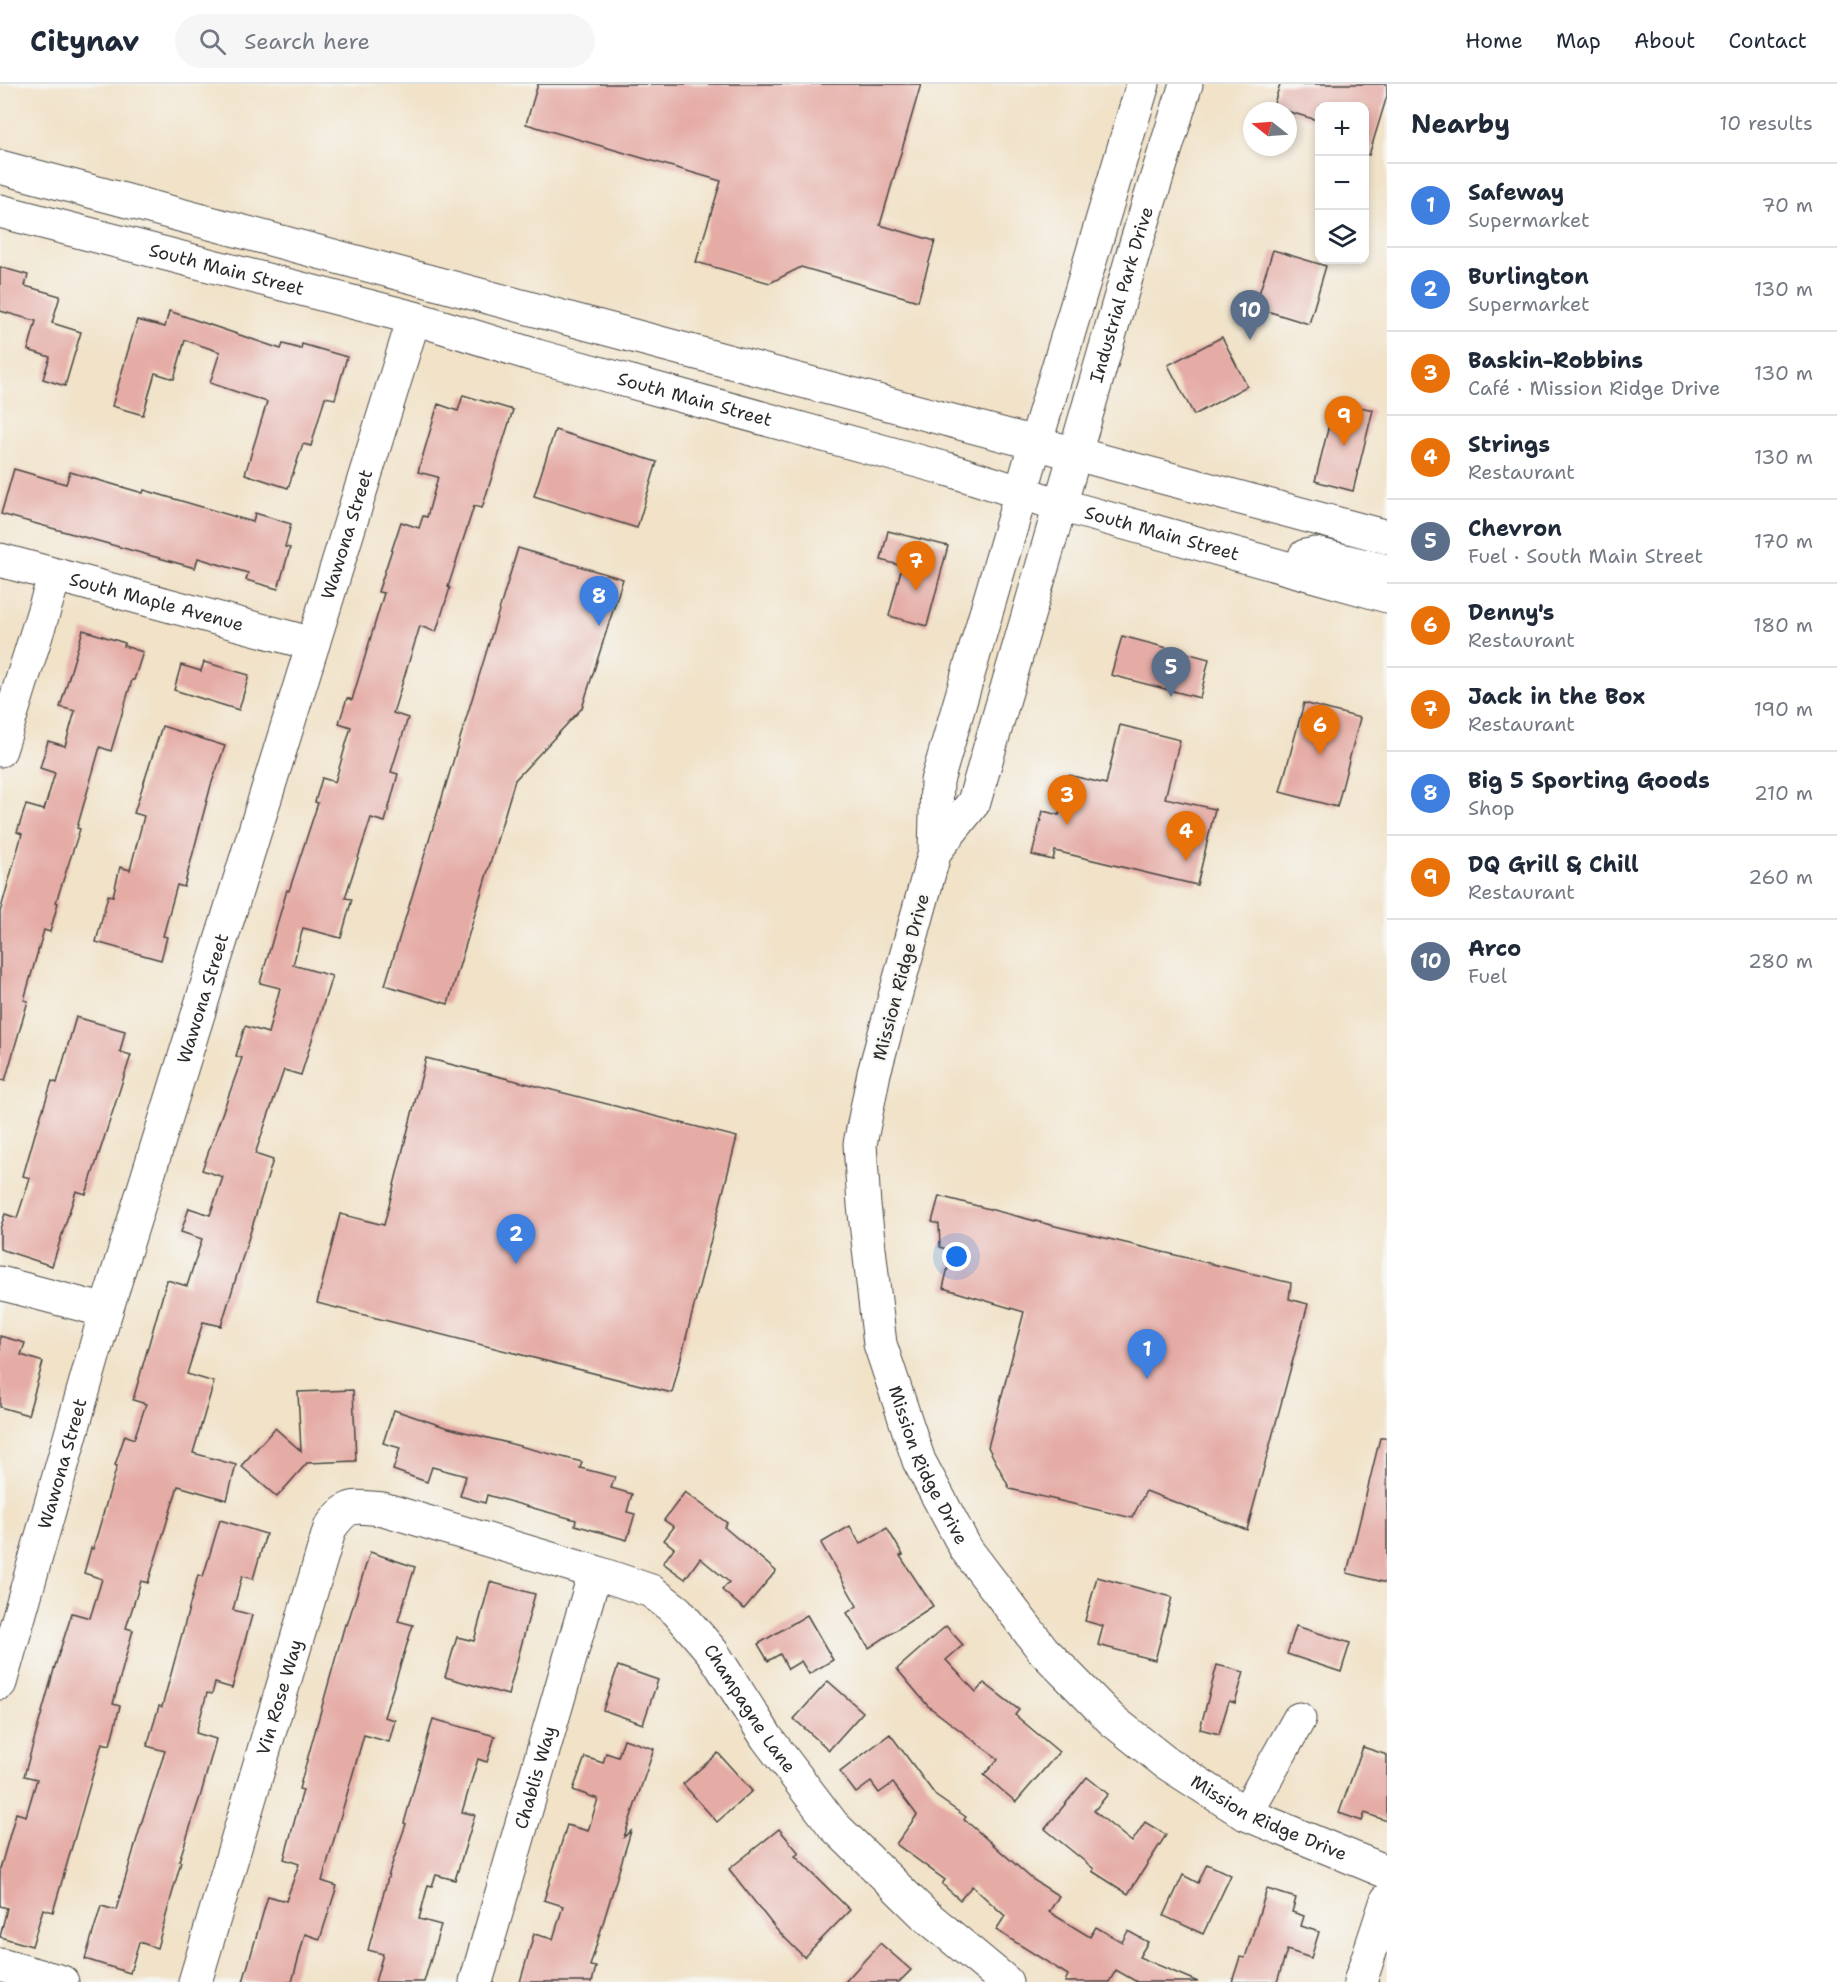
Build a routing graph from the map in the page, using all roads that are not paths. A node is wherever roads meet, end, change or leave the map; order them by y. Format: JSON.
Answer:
{"nodes":[{"id":1,"x":1143,"y":84,"type":"edge"},
{"id":2,"x":1186,"y":84,"type":"edge"},
{"id":3,"x":0,"y":167,"type":"edge"},
{"id":4,"x":0,"y":211,"type":"edge"},
{"id":5,"x":557,"y":316,"type":"junction"},
{"id":6,"x":414,"y":318,"type":"junction"},
{"id":7,"x":1035,"y":445,"type":"junction"},
{"id":8,"x":1075,"y":455,"type":"junction"},
{"id":9,"x":1022,"y":492,"type":"junction"},
{"id":10,"x":1060,"y":505,"type":"junction"},
{"id":11,"x":1387,"y":537,"type":"edge"},
{"id":12,"x":0,"y":560,"type":"edge"},
{"id":13,"x":1265,"y":563,"type":"junction"},
{"id":14,"x":1387,"y":571,"type":"edge"},
{"id":15,"x":55,"y":574,"type":"junction"},
{"id":16,"x":1387,"y":596,"type":"edge"},
{"id":17,"x":313,"y":644,"type":"junction"},
{"id":18,"x":0,"y":750,"type":"edge"},
{"id":19,"x":935,"y":851,"type":"junction"},
{"id":20,"x":0,"y":1283,"type":"edge"},
{"id":21,"x":106,"y":1311,"type":"junction"},
{"id":22,"x":438,"y":1526,"type":"joint"},
{"id":23,"x":595,"y":1572,"type":"junction"},
{"id":24,"x":13,"y":1588,"type":"edge"},
{"id":25,"x":0,"y":1683,"type":"edge"},
{"id":26,"x":1299,"y":1719,"type":"dead end"},
{"id":27,"x":1246,"y":1814,"type":"junction"},
{"id":28,"x":1387,"y":1872,"type":"edge"},
{"id":29,"x":1387,"y":1900,"type":"edge"},
{"id":30,"x":0,"y":1965,"type":"edge"},
{"id":31,"x":62,"y":1982,"type":"edge"},
{"id":32,"x":195,"y":1982,"type":"edge"},
{"id":33,"x":476,"y":1982,"type":"edge"},
{"id":34,"x":1006,"y":1982,"type":"edge"},
{"id":35,"x":1360,"y":1982,"type":"edge"}],
"edges":[{"from":1,"to":7,"type":"street"},
{"from":2,"to":8,"type":"street","name":"Industrial Park Drive"},
{"from":3,"to":5,"type":"street"},
{"from":4,"to":6,"type":"street","name":"South Main Street"},
{"from":5,"to":6,"type":"street"},
{"from":5,"to":7,"type":"street"},
{"from":6,"to":9,"type":"street","name":"South Main Street"},
{"from":6,"to":17,"type":"street","name":"Wawona Street"},
{"from":7,"to":8,"type":"street"},
{"from":7,"to":9,"type":"street","name":"Mission Ridge Drive"},
{"from":8,"to":10,"type":"street","name":"Industrial Park Drive"},
{"from":8,"to":11,"type":"street"},
{"from":9,"to":10,"type":"street","name":"South Main Street"},
{"from":9,"to":19,"type":"street","name":"Mission Ridge Drive"},
{"from":10,"to":13,"type":"street","name":"South Main Street"},
{"from":10,"to":19,"type":"street","name":"Mission Ridge Drive"},
{"from":12,"to":15,"type":"street","name":"South Maple Avenue"},
{"from":13,"to":14,"type":"street"},
{"from":13,"to":16,"type":"street","name":"South Main Street"},
{"from":15,"to":17,"type":"street","name":"South Maple Avenue"},
{"from":15,"to":18,"type":"street"},
{"from":17,"to":21,"type":"street","name":"Wawona Street"},
{"from":19,"to":27,"type":"street","name":"Mission Ridge Drive"},
{"from":20,"to":21,"type":"street"},
{"from":21,"to":24,"type":"street","name":"Wawona Street"},
{"from":22,"to":23,"type":"street","name":"Champagne Lane"},
{"from":22,"to":32,"type":"street","name":"Vin Rose Way"},
{"from":23,"to":33,"type":"street","name":"Chablis Way"},
{"from":23,"to":34,"type":"street","name":"Champagne Lane"},
{"from":24,"to":25,"type":"street","name":"Wawona Street"},
{"from":26,"to":27,"type":"street"},
{"from":27,"to":28,"type":"street","name":"Mission Ridge Drive"},
{"from":29,"to":35,"type":"street"},
{"from":30,"to":31,"type":"street"}]}
